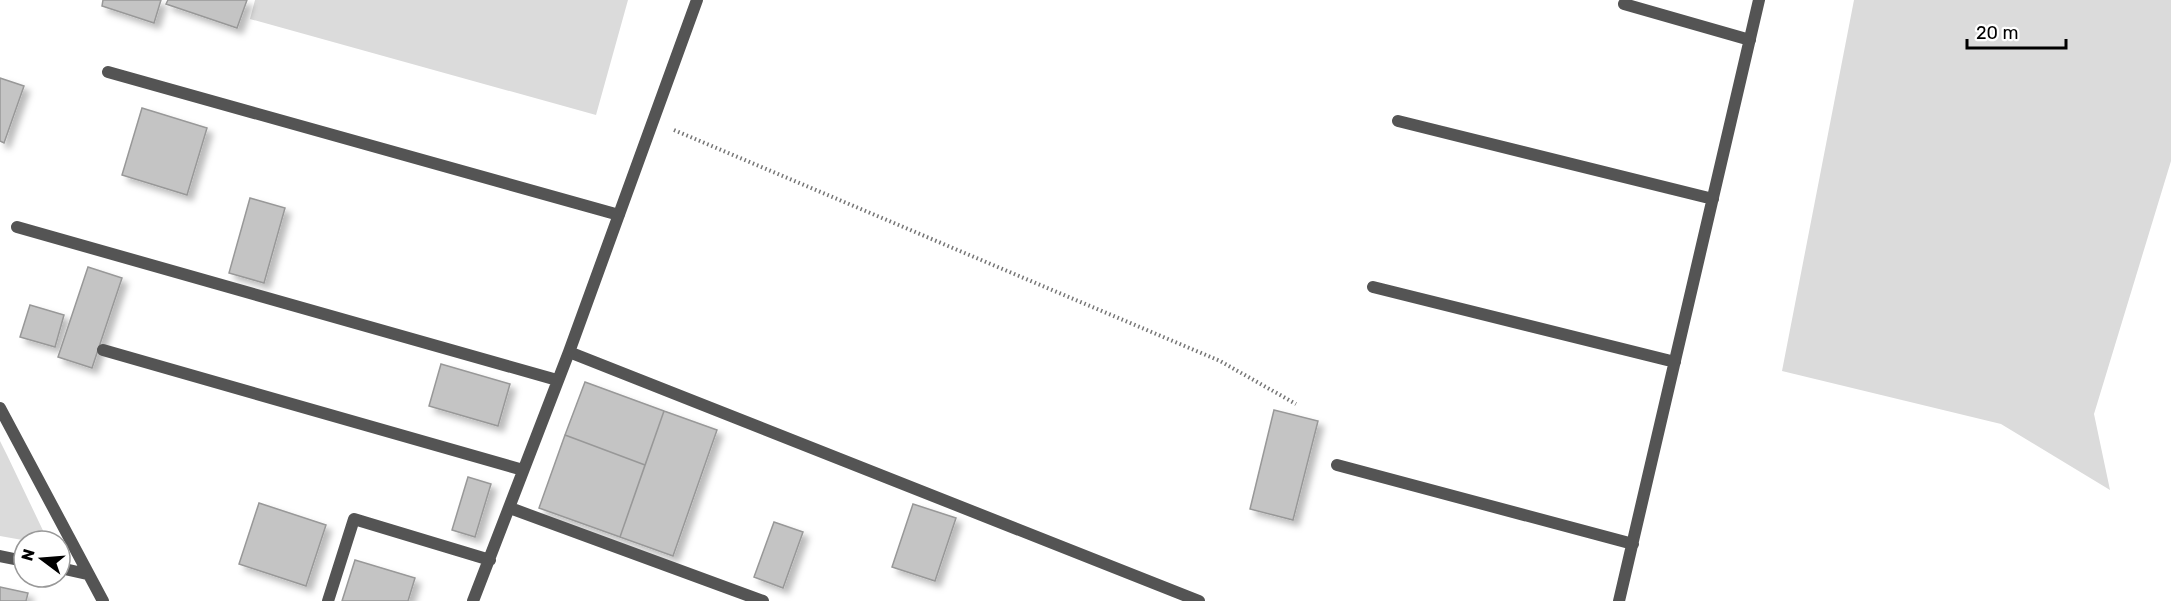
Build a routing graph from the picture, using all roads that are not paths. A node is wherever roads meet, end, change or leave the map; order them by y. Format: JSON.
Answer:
{"nodes":[{"id":1,"x":697,"y":0,"type":"edge"},
{"id":2,"x":1759,"y":0,"type":"edge"},
{"id":3,"x":1624,"y":4,"type":"dead end"},
{"id":4,"x":1750,"y":40,"type":"junction"},
{"id":5,"x":108,"y":72,"type":"dead end"},
{"id":6,"x":1398,"y":121,"type":"dead end"},
{"id":7,"x":1713,"y":199,"type":"junction"},
{"id":8,"x":619,"y":215,"type":"junction"},
{"id":9,"x":17,"y":227,"type":"dead end"},
{"id":10,"x":1372,"y":287,"type":"dead end"},
{"id":11,"x":103,"y":350,"type":"dead end"},
{"id":12,"x":569,"y":352,"type":"junction"},
{"id":13,"x":1674,"y":362,"type":"junction"},
{"id":14,"x":557,"y":380,"type":"junction"},
{"id":15,"x":0,"y":408,"type":"edge"},
{"id":16,"x":1337,"y":465,"type":"dead end"},
{"id":17,"x":524,"y":470,"type":"junction"},
{"id":18,"x":510,"y":508,"type":"junction"},
{"id":19,"x":1633,"y":544,"type":"junction"},
{"id":20,"x":490,"y":560,"type":"junction"},
{"id":21,"x":72,"y":571,"type":"edge"},
{"id":22,"x":87,"y":574,"type":"junction"},
{"id":23,"x":103,"y":601,"type":"edge"},
{"id":24,"x":328,"y":601,"type":"edge"},
{"id":25,"x":473,"y":601,"type":"edge"},
{"id":26,"x":763,"y":601,"type":"edge"},
{"id":27,"x":1199,"y":601,"type":"edge"},
{"id":28,"x":1619,"y":601,"type":"edge"}],
"edges":[{"from":1,"to":8,"type":"street"},
{"from":2,"to":4,"type":"street"},
{"from":3,"to":4,"type":"street"},
{"from":4,"to":7,"type":"street"},
{"from":5,"to":8,"type":"street"},
{"from":6,"to":7,"type":"street"},
{"from":7,"to":13,"type":"street"},
{"from":8,"to":12,"type":"street"},
{"from":9,"to":14,"type":"street"},
{"from":10,"to":13,"type":"street"},
{"from":11,"to":17,"type":"street"},
{"from":12,"to":14,"type":"street"},
{"from":12,"to":27,"type":"street"},
{"from":13,"to":19,"type":"street"},
{"from":14,"to":17,"type":"street"},
{"from":15,"to":22,"type":"street"},
{"from":16,"to":19,"type":"street"},
{"from":17,"to":18,"type":"street"},
{"from":18,"to":20,"type":"street"},
{"from":18,"to":26,"type":"street"},
{"from":19,"to":28,"type":"street"},
{"from":20,"to":24,"type":"street"},
{"from":20,"to":25,"type":"street"},
{"from":21,"to":22,"type":"street"},
{"from":22,"to":23,"type":"street"}]}
